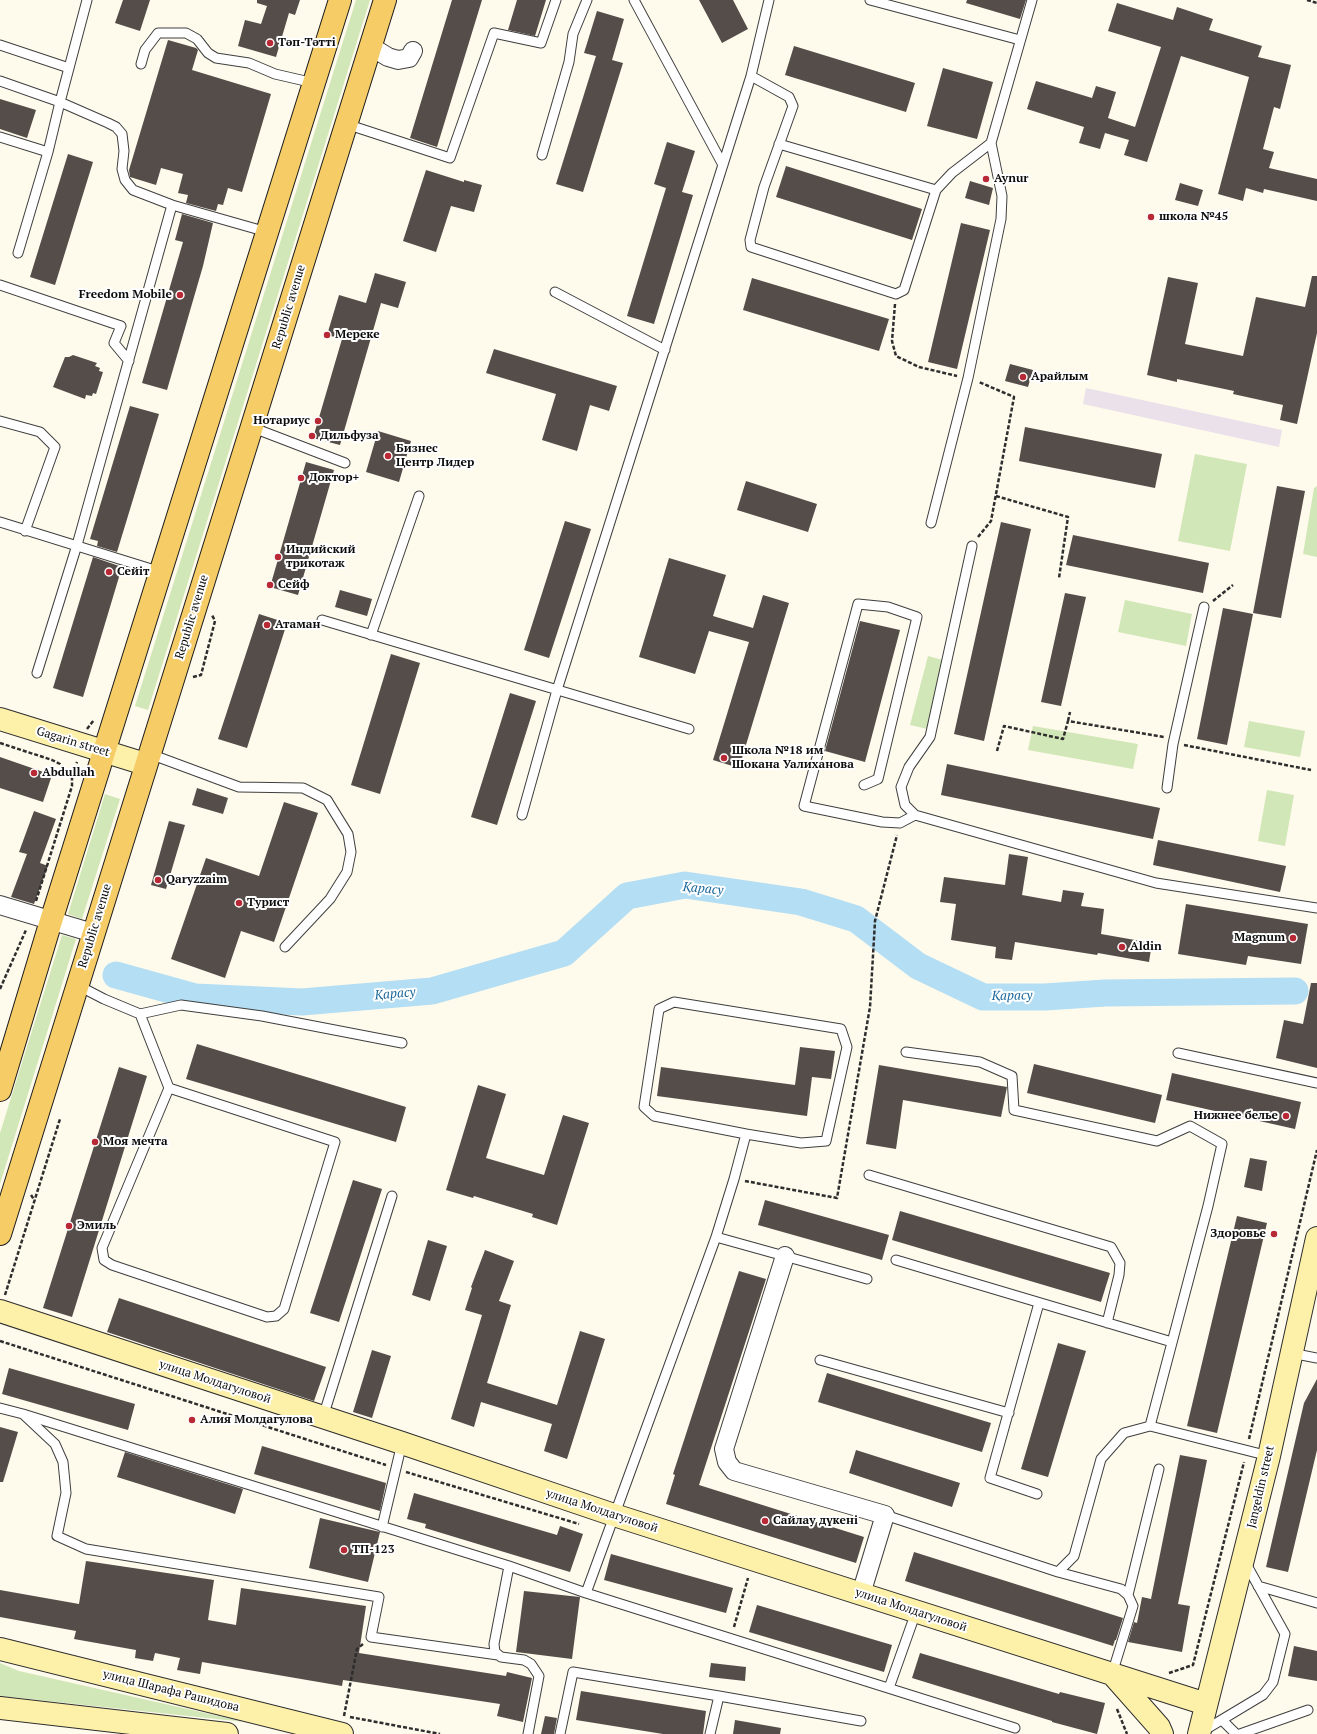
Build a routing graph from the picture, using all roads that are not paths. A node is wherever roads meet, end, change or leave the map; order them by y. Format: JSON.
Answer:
{"nodes":[{"id":1,"x":87,"y":0,"type":"edge"},
{"id":2,"x":340,"y":0,"type":"edge"},
{"id":3,"x":385,"y":0,"type":"edge"},
{"id":4,"x":556,"y":0,"type":"edge"},
{"id":5,"x":587,"y":0,"type":"edge"},
{"id":6,"x":634,"y":0,"type":"edge"},
{"id":7,"x":769,"y":0,"type":"edge"},
{"id":8,"x":870,"y":0,"type":"edge"},
{"id":9,"x":1032,"y":0,"type":"edge"},
{"id":10,"x":1020,"y":40,"type":"junction"},
{"id":11,"x":0,"y":45,"type":"edge"},
{"id":12,"x":370,"y":46,"type":"junction"},
{"id":13,"x":413,"y":51,"type":"dead end"},
{"id":14,"x":141,"y":64,"type":"dead end"},
{"id":15,"x":69,"y":68,"type":"junction"},
{"id":16,"x":751,"y":76,"type":"junction"},
{"id":17,"x":0,"y":81,"type":"edge"},
{"id":18,"x":314,"y":84,"type":"junction"},
{"id":19,"x":60,"y":102,"type":"junction"},
{"id":20,"x":346,"y":124,"type":"junction"},
{"id":21,"x":0,"y":137,"type":"edge"},
{"id":22,"x":991,"y":143,"type":"junction"},
{"id":23,"x":779,"y":144,"type":"junction"},
{"id":24,"x":48,"y":152,"type":"junction"},
{"id":25,"x":542,"y":155,"type":"dead end"},
{"id":26,"x":723,"y":164,"type":"junction"},
{"id":27,"x":936,"y":190,"type":"junction"},
{"id":28,"x":172,"y":205,"type":"junction"},
{"id":29,"x":268,"y":232,"type":"junction"},
{"id":30,"x":18,"y":253,"type":"dead end"},
{"id":31,"x":0,"y":285,"type":"edge"},
{"id":32,"x":555,"y":292,"type":"dead end"},
{"id":33,"x":665,"y":350,"type":"junction"},
{"id":34,"x":129,"y":361,"type":"junction"},
{"id":35,"x":0,"y":421,"type":"edge"},
{"id":36,"x":251,"y":427,"type":"junction"},
{"id":37,"x":345,"y":463,"type":"dead end"},
{"id":38,"x":419,"y":496,"type":"dead end"},
{"id":39,"x":0,"y":522,"type":"edge"},
{"id":40,"x":931,"y":523,"type":"dead end"},
{"id":41,"x":25,"y":531,"type":"junction"},
{"id":42,"x":77,"y":545,"type":"junction"},
{"id":43,"x":972,"y":546,"type":"road end"},
{"id":44,"x":161,"y":572,"type":"junction"},
{"id":45,"x":1204,"y":607,"type":"road end"},
{"id":46,"x":322,"y":620,"type":"dead end"},
{"id":47,"x":371,"y":635,"type":"junction"},
{"id":48,"x":37,"y":673,"type":"dead end"},
{"id":49,"x":557,"y":690,"type":"junction"},
{"id":50,"x":0,"y":719,"type":"edge"},
{"id":51,"x":689,"y":729,"type":"dead end"},
{"id":52,"x":105,"y":751,"type":"junction"},
{"id":53,"x":148,"y":759,"type":"junction"},
{"id":54,"x":864,"y":785,"type":"dead end"},
{"id":55,"x":1167,"y":788,"type":"dead end"},
{"id":56,"x":522,"y":815,"type":"dead end"},
{"id":57,"x":915,"y":815,"type":"junction"},
{"id":58,"x":0,"y":905,"type":"edge"},
{"id":59,"x":1317,"y":908,"type":"edge"},
{"id":60,"x":41,"y":918,"type":"junction"},
{"id":61,"x":93,"y":933,"type":"junction"},
{"id":62,"x":285,"y":947,"type":"dead end"},
{"id":63,"x":77,"y":985,"type":"junction"},
{"id":64,"x":140,"y":1014,"type":"junction"},
{"id":65,"x":402,"y":1043,"type":"dead end"},
{"id":66,"x":906,"y":1052,"type":"dead end"},
{"id":67,"x":1178,"y":1053,"type":"dead end"},
{"id":68,"x":1317,"y":1083,"type":"edge"},
{"id":69,"x":169,"y":1088,"type":"junction"},
{"id":70,"x":0,"y":1090,"type":"edge"},
{"id":71,"x":746,"y":1134,"type":"junction"},
{"id":72,"x":869,"y":1175,"type":"dead end"},
{"id":73,"x":392,"y":1196,"type":"dead end"},
{"id":74,"x":0,"y":1234,"type":"edge"},
{"id":75,"x":716,"y":1237,"type":"junction"},
{"id":76,"x":1317,"y":1238,"type":"edge"},
{"id":77,"x":785,"y":1256,"type":"junction"},
{"id":78,"x":896,"y":1260,"type":"dead end"},
{"id":79,"x":867,"y":1279,"type":"dead end"},
{"id":80,"x":1038,"y":1302,"type":"junction"},
{"id":81,"x":2,"y":1304,"type":"edge"},
{"id":82,"x":1107,"y":1323,"type":"junction"},
{"id":83,"x":1172,"y":1342,"type":"junction"},
{"id":84,"x":1291,"y":1353,"type":"junction"},
{"id":85,"x":1317,"y":1358,"type":"edge"},
{"id":86,"x":820,"y":1360,"type":"dead end"},
{"id":87,"x":0,"y":1408,"type":"edge"},
{"id":88,"x":1008,"y":1413,"type":"junction"},
{"id":89,"x":23,"y":1414,"type":"junction"},
{"id":90,"x":323,"y":1417,"type":"junction"},
{"id":91,"x":1150,"y":1426,"type":"junction"},
{"id":92,"x":402,"y":1443,"type":"junction"},
{"id":93,"x":1269,"y":1456,"type":"junction"},
{"id":94,"x":1159,"y":1469,"type":"dead end"},
{"id":95,"x":1037,"y":1494,"type":"dead end"},
{"id":96,"x":885,"y":1515,"type":"junction"},
{"id":97,"x":610,"y":1524,"type":"junction"},
{"id":98,"x":382,"y":1527,"type":"junction"},
{"id":99,"x":1244,"y":1560,"type":"junction"},
{"id":100,"x":509,"y":1566,"type":"junction"},
{"id":101,"x":1058,"y":1572,"type":"junction"},
{"id":102,"x":1258,"y":1586,"type":"junction"},
{"id":103,"x":586,"y":1593,"type":"junction"},
{"id":104,"x":861,"y":1594,"type":"junction"},
{"id":105,"x":1128,"y":1595,"type":"junction"},
{"id":106,"x":1317,"y":1603,"type":"edge"},
{"id":107,"x":916,"y":1612,"type":"junction"},
{"id":108,"x":0,"y":1649,"type":"edge"},
{"id":109,"x":498,"y":1654,"type":"junction"},
{"id":110,"x":1112,"y":1674,"type":"junction"},
{"id":111,"x":889,"y":1688,"type":"junction"},
{"id":112,"x":719,"y":1696,"type":"junction"},
{"id":113,"x":1206,"y":1704,"type":"junction"},
{"id":114,"x":0,"y":1708,"type":"edge"},
{"id":115,"x":1308,"y":1710,"type":"dead end"},
{"id":116,"x":1222,"y":1720,"type":"junction"},
{"id":117,"x":861,"y":1721,"type":"dead end"},
{"id":118,"x":343,"y":1725,"type":"edge"},
{"id":119,"x":1015,"y":1728,"type":"dead end"},
{"id":120,"x":227,"y":1734,"type":"edge"},
{"id":121,"x":528,"y":1734,"type":"edge"},
{"id":122,"x":560,"y":1734,"type":"edge"},
{"id":123,"x":710,"y":1734,"type":"edge"},
{"id":124,"x":1162,"y":1734,"type":"edge"},
{"id":125,"x":1199,"y":1734,"type":"edge"},
{"id":126,"x":1236,"y":1734,"type":"edge"},
{"id":127,"x":1240,"y":1734,"type":"edge"}],
"edges":[{"from":1,"to":15,"type":"lane"},
{"from":2,"to":18,"type":"main road"},
{"from":3,"to":12,"type":"main road","name":"Republic avenue"},
{"from":4,"to":20,"type":"lane"},
{"from":5,"to":25,"type":"lane"},
{"from":6,"to":26,"type":"lane"},
{"from":7,"to":16,"type":"lane"},
{"from":8,"to":10,"type":"lane"},
{"from":9,"to":10,"type":"lane"},
{"from":10,"to":22,"type":"lane"},
{"from":11,"to":15,"type":"lane"},
{"from":12,"to":13,"type":"street"},
{"from":12,"to":20,"type":"main road","name":"Republic avenue"},
{"from":14,"to":18,"type":"lane"},
{"from":15,"to":19,"type":"lane"},
{"from":16,"to":23,"type":"lane"},
{"from":16,"to":26,"type":"lane"},
{"from":17,"to":19,"type":"lane"},
{"from":18,"to":29,"type":"main road"},
{"from":19,"to":24,"type":"lane"},
{"from":19,"to":28,"type":"lane"},
{"from":20,"to":36,"type":"main road","name":"Republic avenue"},
{"from":21,"to":24,"type":"lane"},
{"from":22,"to":27,"type":"lane"},
{"from":22,"to":40,"type":"lane"},
{"from":23,"to":27,"type":"lane"},
{"from":23,"to":27,"type":"lane"},
{"from":24,"to":30,"type":"lane"},
{"from":26,"to":33,"type":"lane"},
{"from":28,"to":29,"type":"lane"},
{"from":28,"to":34,"type":"lane"},
{"from":29,"to":44,"type":"main road"},
{"from":31,"to":34,"type":"lane"},
{"from":32,"to":33,"type":"lane"},
{"from":33,"to":49,"type":"lane"},
{"from":34,"to":42,"type":"lane"},
{"from":35,"to":41,"type":"lane"},
{"from":36,"to":37,"type":"lane"},
{"from":36,"to":53,"type":"main road","name":"Republic avenue"},
{"from":38,"to":47,"type":"lane"},
{"from":39,"to":41,"type":"lane"},
{"from":41,"to":42,"type":"lane"},
{"from":42,"to":44,"type":"lane"},
{"from":42,"to":48,"type":"lane"},
{"from":43,"to":57,"type":"lane"},
{"from":44,"to":52,"type":"main road"},
{"from":45,"to":55,"type":"lane"},
{"from":46,"to":47,"type":"lane"},
{"from":47,"to":49,"type":"lane"},
{"from":49,"to":51,"type":"lane"},
{"from":49,"to":56,"type":"lane"},
{"from":50,"to":52,"type":"main road","name":"Gagarin street"},
{"from":52,"to":53,"type":"main road","name":"Gagarin street"},
{"from":52,"to":60,"type":"main road"},
{"from":53,"to":61,"type":"main road","name":"Republic avenue"},
{"from":53,"to":62,"type":"lane"},
{"from":54,"to":57,"type":"lane"},
{"from":57,"to":59,"type":"lane"},
{"from":58,"to":60,"type":"street"},
{"from":60,"to":61,"type":"street"},
{"from":60,"to":70,"type":"main road"},
{"from":61,"to":63,"type":"main road","name":"Republic avenue"},
{"from":63,"to":64,"type":"lane"},
{"from":63,"to":74,"type":"main road","name":"Republic avenue"},
{"from":64,"to":65,"type":"lane"},
{"from":64,"to":69,"type":"lane"},
{"from":66,"to":83,"type":"lane"},
{"from":67,"to":68,"type":"lane"},
{"from":69,"to":69,"type":"lane"},
{"from":71,"to":71,"type":"lane"},
{"from":71,"to":75,"type":"lane"},
{"from":72,"to":82,"type":"lane"},
{"from":73,"to":90,"type":"lane"},
{"from":75,"to":77,"type":"lane"},
{"from":75,"to":97,"type":"lane"},
{"from":76,"to":84,"type":"main road","name":"Jangeldin street"},
{"from":77,"to":79,"type":"lane"},
{"from":77,"to":96,"type":"street"},
{"from":78,"to":80,"type":"lane"},
{"from":80,"to":82,"type":"lane"},
{"from":80,"to":88,"type":"lane"},
{"from":81,"to":90,"type":"main road","name":"улица Молдагуловой"},
{"from":82,"to":83,"type":"lane"},
{"from":83,"to":91,"type":"lane"},
{"from":84,"to":85,"type":"lane"},
{"from":84,"to":93,"type":"main road","name":"Jangeldin street"},
{"from":86,"to":88,"type":"lane"},
{"from":87,"to":89,"type":"lane"},
{"from":88,"to":95,"type":"lane"},
{"from":89,"to":98,"type":"lane"},
{"from":89,"to":109,"type":"lane"},
{"from":90,"to":92,"type":"main road","name":"улица Молдагуловой"},
{"from":91,"to":93,"type":"lane"},
{"from":91,"to":101,"type":"lane"},
{"from":92,"to":97,"type":"main road","name":"улица Молдагуловой"},
{"from":92,"to":98,"type":"lane"},
{"from":93,"to":99,"type":"main road","name":"Jangeldin street"},
{"from":94,"to":105,"type":"lane"},
{"from":96,"to":101,"type":"lane"},
{"from":96,"to":104,"type":"street"},
{"from":97,"to":103,"type":"lane"},
{"from":97,"to":104,"type":"main road","name":"улица Молдагуловой"},
{"from":98,"to":100,"type":"lane"},
{"from":99,"to":102,"type":"lane"},
{"from":99,"to":113,"type":"main road","name":"Jangeldin street"},
{"from":100,"to":103,"type":"lane"},
{"from":100,"to":109,"type":"lane"},
{"from":101,"to":105,"type":"lane"},
{"from":102,"to":106,"type":"lane"},
{"from":102,"to":116,"type":"lane"},
{"from":103,"to":111,"type":"lane"},
{"from":104,"to":107,"type":"main road","name":"улица Молдагуловой"},
{"from":105,"to":110,"type":"lane"},
{"from":107,"to":110,"type":"main road","name":"улица Молдагуловой"},
{"from":107,"to":111,"type":"lane"},
{"from":108,"to":118,"type":"main road","name":"улица Шарафа Рашидова"},
{"from":109,"to":121,"type":"lane"},
{"from":110,"to":113,"type":"main road","name":"улица Молдагуловой"},
{"from":110,"to":124,"type":"main road"},
{"from":111,"to":119,"type":"lane"},
{"from":112,"to":117,"type":"lane"},
{"from":112,"to":122,"type":"lane"},
{"from":112,"to":123,"type":"lane"},
{"from":113,"to":125,"type":"main road","name":"Jangeldin street"},
{"from":114,"to":120,"type":"main road"},
{"from":115,"to":127,"type":"lane"},
{"from":116,"to":125,"type":"lane"},
{"from":116,"to":126,"type":"lane"}]}
